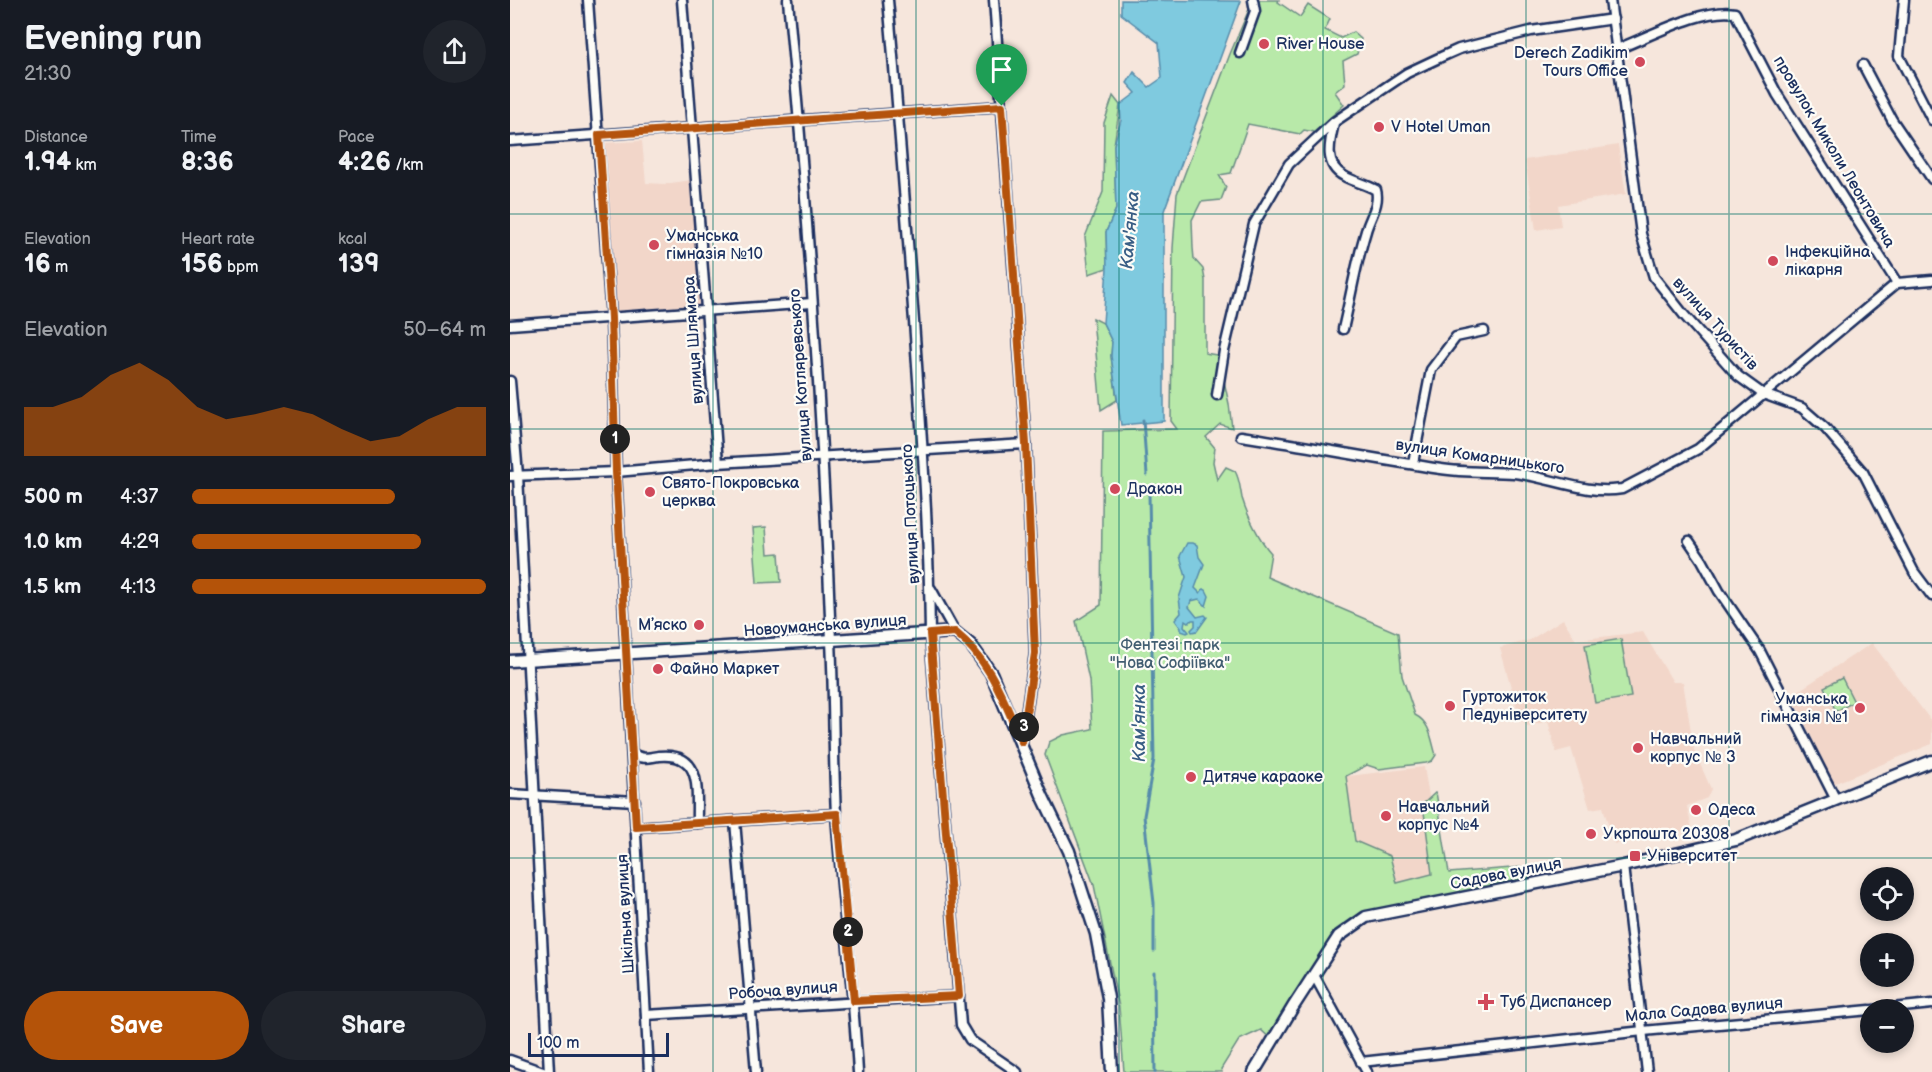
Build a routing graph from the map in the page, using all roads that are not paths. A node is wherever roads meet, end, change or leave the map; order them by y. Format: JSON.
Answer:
{"nodes":[{"id":1,"x":588,"y":0,"type":"edge"},
{"id":2,"x":682,"y":0,"type":"edge"},
{"id":3,"x":788,"y":0,"type":"edge"},
{"id":4,"x":888,"y":0,"type":"edge"},
{"id":5,"x":994,"y":0,"type":"edge"},
{"id":6,"x":1253,"y":0,"type":"edge"},
{"id":7,"x":1610,"y":0,"type":"edge"},
{"id":8,"x":1904,"y":0,"type":"edge"},
{"id":9,"x":1613,"y":19,"type":"junction"},
{"id":10,"x":1617,"y":50,"type":"junction"},
{"id":11,"x":1240,"y":53,"type":"dead end"},
{"id":12,"x":1863,"y":65,"type":"dead end"},
{"id":13,"x":1002,"y":106,"type":"junction"},
{"id":14,"x":899,"y":113,"type":"junction"},
{"id":15,"x":799,"y":120,"type":"junction"},
{"id":16,"x":1932,"y":120,"type":"edge"},
{"id":17,"x":1334,"y":122,"type":"junction"},
{"id":18,"x":693,"y":128,"type":"junction"},
{"id":19,"x":599,"y":135,"type":"junction"},
{"id":20,"x":510,"y":141,"type":"edge"},
{"id":21,"x":1932,"y":179,"type":"edge"},
{"id":22,"x":1932,"y":280,"type":"edge"},
{"id":23,"x":1897,"y":283,"type":"junction"},
{"id":24,"x":812,"y":303,"type":"junction"},
{"id":25,"x":707,"y":311,"type":"junction"},
{"id":26,"x":611,"y":318,"type":"junction"},
{"id":27,"x":510,"y":325,"type":"edge"},
{"id":28,"x":1343,"y":329,"type":"dead end"},
{"id":29,"x":1484,"y":332,"type":"dead end"},
{"id":30,"x":510,"y":381,"type":"edge"},
{"id":31,"x":1763,"y":394,"type":"junction"},
{"id":32,"x":1217,"y":395,"type":"dead end"},
{"id":33,"x":1241,"y":436,"type":"dead end"},
{"id":34,"x":1026,"y":444,"type":"junction"},
{"id":35,"x":923,"y":450,"type":"junction"},
{"id":36,"x":821,"y":457,"type":"junction"},
{"id":37,"x":718,"y":463,"type":"junction"},
{"id":38,"x":1413,"y":464,"type":"junction"},
{"id":39,"x":616,"y":472,"type":"junction"},
{"id":40,"x":514,"y":475,"type":"edge"},
{"id":41,"x":1689,"y":541,"type":"dead end"},
{"id":42,"x":930,"y":586,"type":"junction"},
{"id":43,"x":1932,"y":596,"type":"edge"},
{"id":44,"x":955,"y":632,"type":"junction"},
{"id":45,"x":930,"y":634,"type":"junction"},
{"id":46,"x":831,"y":640,"type":"junction"},
{"id":47,"x":627,"y":654,"type":"junction"},
{"id":48,"x":527,"y":660,"type":"junction"},
{"id":49,"x":510,"y":661,"type":"edge"},
{"id":50,"x":1022,"y":742,"type":"junction"},
{"id":51,"x":632,"y":753,"type":"junction"},
{"id":52,"x":1932,"y":761,"type":"edge"},
{"id":53,"x":510,"y":794,"type":"edge"},
{"id":54,"x":535,"y":796,"type":"junction"},
{"id":55,"x":1836,"y":800,"type":"junction"},
{"id":56,"x":635,"y":801,"type":"junction"},
{"id":57,"x":837,"y":814,"type":"junction"},
{"id":58,"x":735,"y":821,"type":"junction"},
{"id":59,"x":698,"y":823,"type":"junction"},
{"id":60,"x":636,"y":827,"type":"junction"},
{"id":61,"x":1623,"y":866,"type":"junction"},
{"id":62,"x":1314,"y":975,"type":"junction"},
{"id":63,"x":959,"y":996,"type":"junction"},
{"id":64,"x":854,"y":1001,"type":"junction"},
{"id":65,"x":1932,"y":1004,"type":"edge"},
{"id":66,"x":1914,"y":1006,"type":"edge"},
{"id":67,"x":752,"y":1008,"type":"junction"},
{"id":68,"x":1860,"y":1011,"type":"edge"},
{"id":69,"x":646,"y":1015,"type":"junction"},
{"id":70,"x":1643,"y":1030,"type":"junction"},
{"id":71,"x":510,"y":1060,"type":"edge"},
{"id":72,"x":1361,"y":1062,"type":"junction"},
{"id":73,"x":543,"y":1072,"type":"edge"},
{"id":74,"x":549,"y":1072,"type":"edge"},
{"id":75,"x":649,"y":1072,"type":"edge"},
{"id":76,"x":756,"y":1072,"type":"edge"},
{"id":77,"x":858,"y":1072,"type":"edge"},
{"id":78,"x":1017,"y":1072,"type":"edge"},
{"id":79,"x":1112,"y":1072,"type":"edge"},
{"id":80,"x":1254,"y":1072,"type":"edge"},
{"id":81,"x":1367,"y":1072,"type":"edge"},
{"id":82,"x":1647,"y":1072,"type":"edge"}],
"edges":[{"from":1,"to":19,"type":"street","name":"Шкільна вулиця"},
{"from":2,"to":18,"type":"street","name":"вулиця Шлямара"},
{"from":3,"to":15,"type":"street","name":"вулиця Котляревського"},
{"from":4,"to":14,"type":"street","name":"вулиця Потоцького"},
{"from":5,"to":13,"type":"street"},
{"from":6,"to":11,"type":"street"},
{"from":7,"to":9,"type":"street","name":"вулиця Туристів"},
{"from":8,"to":16,"type":"street"},
{"from":9,"to":10,"type":"street","name":"вулиця Туристів"},
{"from":9,"to":17,"type":"street"},
{"from":10,"to":23,"type":"street","name":"провулок Миколи Леонтовича"},
{"from":10,"to":31,"type":"street","name":"вулиця Туристів"},
{"from":12,"to":21,"type":"street"},
{"from":13,"to":14,"type":"street"},
{"from":13,"to":34,"type":"street"},
{"from":14,"to":15,"type":"street"},
{"from":14,"to":35,"type":"street","name":"вулиця Потоцького"},
{"from":15,"to":18,"type":"street"},
{"from":15,"to":24,"type":"street","name":"вулиця Котляревського"},
{"from":17,"to":28,"type":"street"},
{"from":17,"to":32,"type":"street"},
{"from":18,"to":19,"type":"street"},
{"from":18,"to":25,"type":"street","name":"вулиця Шлямара"},
{"from":19,"to":20,"type":"street"},
{"from":19,"to":26,"type":"street","name":"Шкільна вулиця"},
{"from":22,"to":23,"type":"street"},
{"from":23,"to":31,"type":"street","name":"вулиця Комарницького"},
{"from":24,"to":25,"type":"street"},
{"from":24,"to":36,"type":"street","name":"вулиця Котляревського"},
{"from":25,"to":26,"type":"street"},
{"from":25,"to":37,"type":"street","name":"вулиця Шлямара"},
{"from":26,"to":27,"type":"street"},
{"from":26,"to":39,"type":"street","name":"Шкільна вулиця"},
{"from":29,"to":38,"type":"street"},
{"from":30,"to":40,"type":"street"},
{"from":31,"to":38,"type":"street","name":"вулиця Комарницького"},
{"from":31,"to":43,"type":"street","name":"вулиця Туристів"},
{"from":33,"to":38,"type":"street","name":"вулиця Комарницького"},
{"from":34,"to":35,"type":"street"},
{"from":34,"to":50,"type":"street"},
{"from":35,"to":36,"type":"street"},
{"from":35,"to":42,"type":"street","name":"вулиця Потоцького"},
{"from":36,"to":37,"type":"street"},
{"from":36,"to":46,"type":"street","name":"вулиця Котляревського"},
{"from":37,"to":39,"type":"street"},
{"from":39,"to":40,"type":"street"},
{"from":39,"to":47,"type":"street","name":"Шкільна вулиця"},
{"from":40,"to":48,"type":"street"},
{"from":41,"to":55,"type":"street"},
{"from":42,"to":44,"type":"street"},
{"from":42,"to":45,"type":"street","name":"вулиця Потоцького"},
{"from":44,"to":45,"type":"street","name":"Новоуманська вулиця"},
{"from":44,"to":50,"type":"street"},
{"from":45,"to":46,"type":"street","name":"Новоуманська вулиця"},
{"from":45,"to":63,"type":"street","name":"вулиця Потоцького"},
{"from":46,"to":47,"type":"street","name":"Новоуманська вулиця"},
{"from":46,"to":57,"type":"street","name":"вулиця Котляревського"},
{"from":47,"to":48,"type":"street","name":"Новоуманська вулиця"},
{"from":47,"to":51,"type":"street","name":"Шкільна вулиця"},
{"from":48,"to":49,"type":"street","name":"Новоуманська вулиця"},
{"from":48,"to":54,"type":"street"},
{"from":50,"to":79,"type":"street"},
{"from":51,"to":56,"type":"street","name":"Шкільна вулиця"},
{"from":51,"to":59,"type":"street"},
{"from":52,"to":55,"type":"street","name":"Садова вулиця"},
{"from":53,"to":54,"type":"street"},
{"from":54,"to":56,"type":"street"},
{"from":54,"to":74,"type":"street"},
{"from":55,"to":61,"type":"street","name":"Садова вулиця"},
{"from":56,"to":60,"type":"street","name":"Шкільна вулиця"},
{"from":57,"to":58,"type":"street"},
{"from":57,"to":64,"type":"street","name":"вулиця Котляревського"},
{"from":58,"to":59,"type":"street"},
{"from":58,"to":67,"type":"street"},
{"from":59,"to":60,"type":"street"},
{"from":60,"to":69,"type":"street","name":"Шкільна вулиця"},
{"from":61,"to":62,"type":"street","name":"Садова вулиця"},
{"from":61,"to":70,"type":"street"},
{"from":62,"to":72,"type":"street"},
{"from":62,"to":80,"type":"street","name":"Садова вулиця"},
{"from":63,"to":64,"type":"street","name":"Робоча вулиця"},
{"from":63,"to":78,"type":"street","name":"вулиця Потоцького"},
{"from":64,"to":67,"type":"street","name":"Робоча вулиця"},
{"from":64,"to":77,"type":"street","name":"вулиця Котляревського"},
{"from":65,"to":66,"type":"street","name":"Мала Садова вулиця"},
{"from":67,"to":69,"type":"street","name":"Робоча вулиця"},
{"from":67,"to":76,"type":"street"},
{"from":68,"to":70,"type":"street","name":"Мала Садова вулиця"},
{"from":69,"to":75,"type":"street","name":"Шкільна вулиця"},
{"from":70,"to":72,"type":"street","name":"Мала Садова вулиця"},
{"from":70,"to":82,"type":"street"},
{"from":71,"to":73,"type":"street"},
{"from":72,"to":81,"type":"street"}]}
